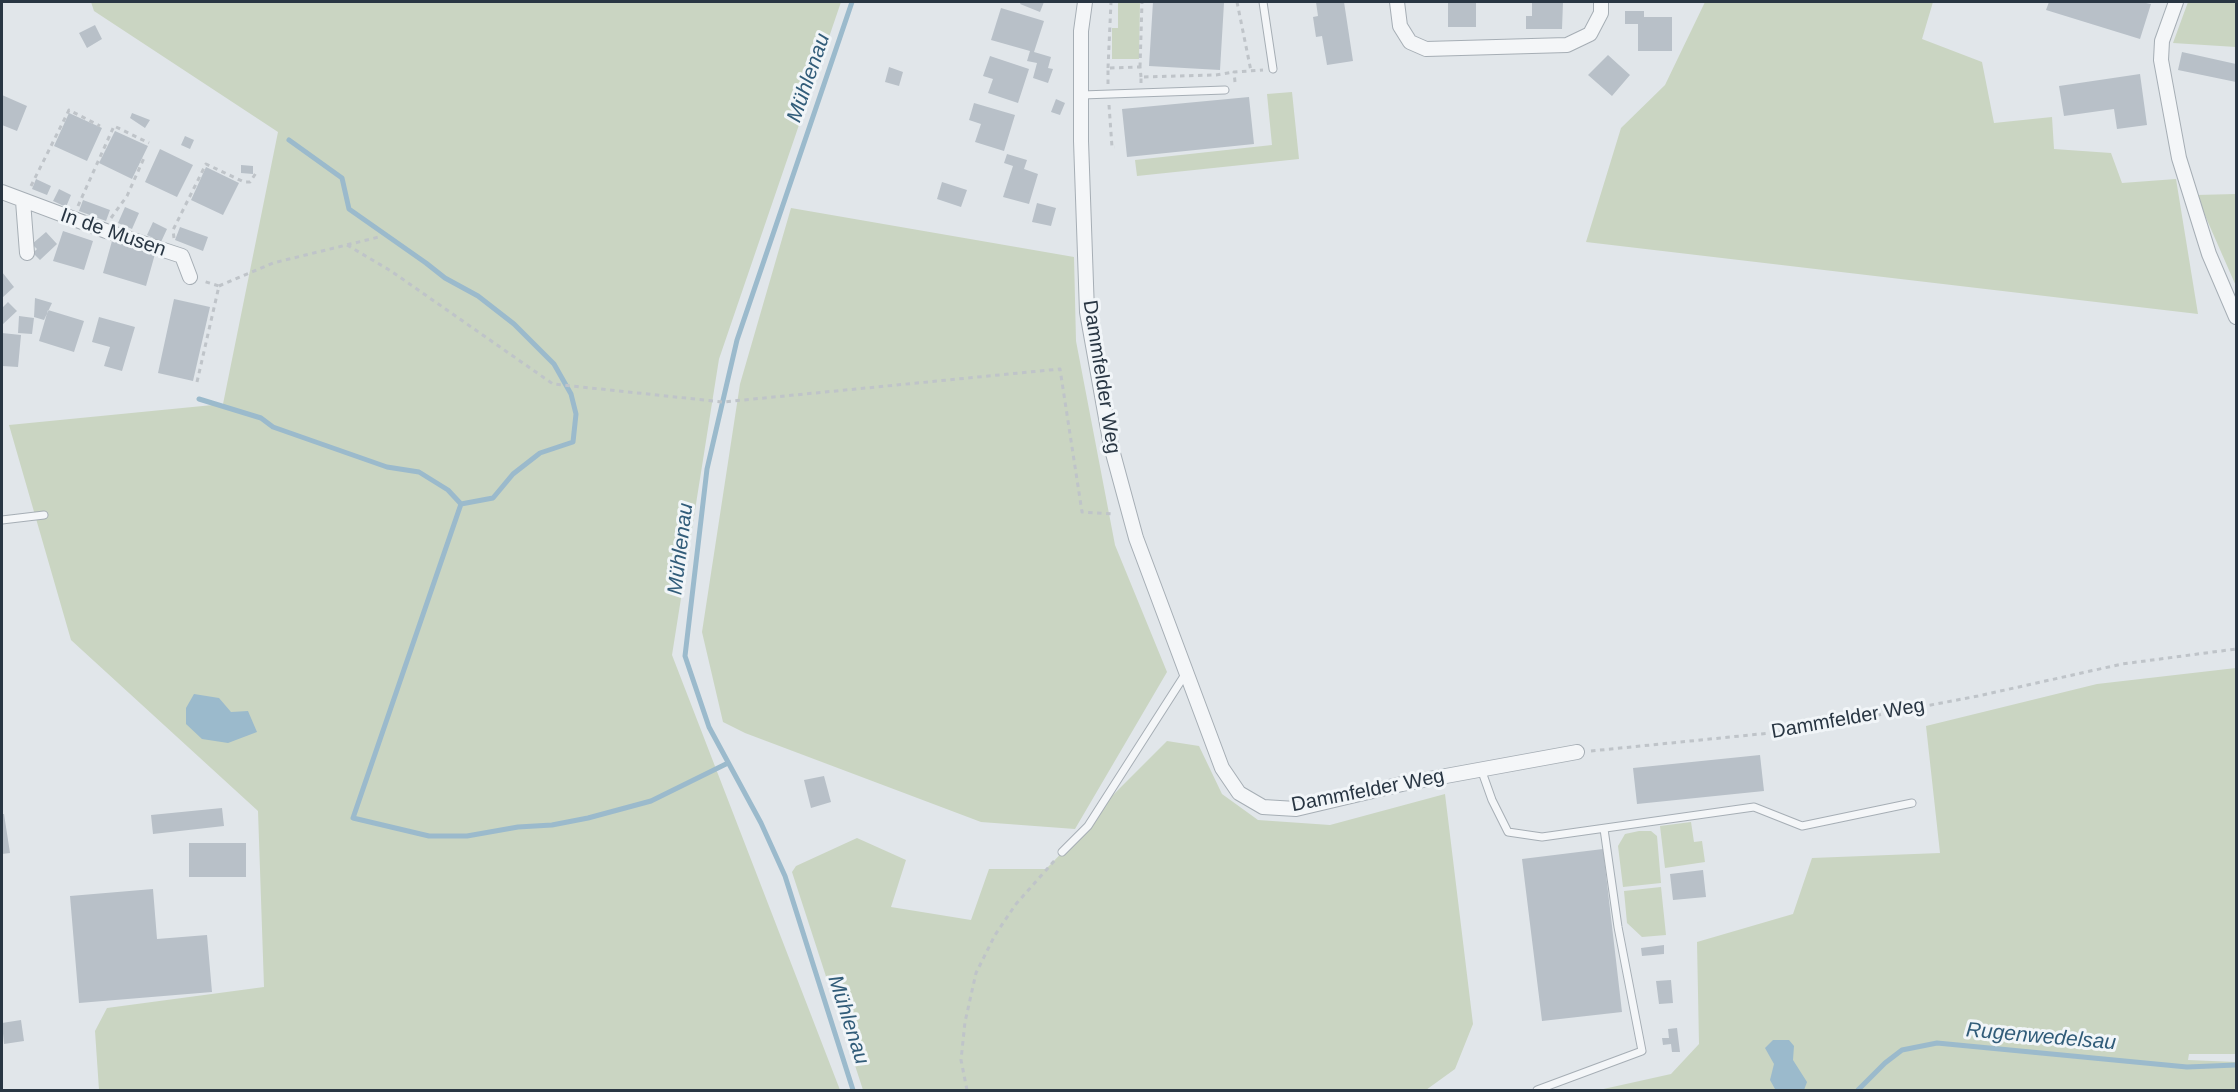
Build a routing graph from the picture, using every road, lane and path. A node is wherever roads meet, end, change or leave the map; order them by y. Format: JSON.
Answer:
{"nodes":[{"id":1,"x":1085,"y":2,"type":"edge"},
{"id":2,"x":1111,"y":2,"type":"edge"},
{"id":3,"x":1142,"y":2,"type":"edge"},
{"id":4,"x":1237,"y":2,"type":"edge"},
{"id":5,"x":1263,"y":2,"type":"edge"},
{"id":6,"x":1397,"y":2,"type":"edge"},
{"id":7,"x":1601,"y":2,"type":"edge"},
{"id":8,"x":2176,"y":2,"type":"edge"},
{"id":9,"x":1140,"y":67,"type":"junction"},
{"id":10,"x":1108,"y":68,"type":"junction"},
{"id":11,"x":1273,"y":69,"type":"joint"},
{"id":12,"x":1251,"y":71,"type":"junction"},
{"id":13,"x":1234,"y":72,"type":"junction"},
{"id":14,"x":1141,"y":77,"type":"junction"},
{"id":15,"x":1225,"y":90,"type":"joint"},
{"id":16,"x":1141,"y":93,"type":"junction"},
{"id":17,"x":1109,"y":94,"type":"junction"},
{"id":18,"x":1082,"y":95,"type":"junction"},
{"id":19,"x":100,"y":126,"type":"dead end"},
{"id":20,"x":149,"y":143,"type":"dead end"},
{"id":21,"x":1115,"y":147,"type":"dead end"},
{"id":22,"x":144,"y":158,"type":"dead end"},
{"id":23,"x":256,"y":173,"type":"dead end"},
{"id":24,"x":2,"y":192,"type":"edge"},
{"id":25,"x":23,"y":201,"type":"junction"},
{"id":26,"x":72,"y":218,"type":"junction"},
{"id":27,"x":106,"y":231,"type":"junction"},
{"id":28,"x":379,"y":237,"type":"dead end"},
{"id":29,"x":347,"y":244,"type":"junction"},
{"id":30,"x":27,"y":254,"type":"dead end"},
{"id":31,"x":182,"y":256,"type":"junction"},
{"id":32,"x":190,"y":277,"type":"joint"},
{"id":33,"x":219,"y":286,"type":"junction"},
{"id":34,"x":2236,"y":317,"type":"edge"},
{"id":35,"x":197,"y":382,"type":"dead end"},
{"id":36,"x":44,"y":515,"type":"dead end"},
{"id":37,"x":1130,"y":515,"type":"junction"},
{"id":38,"x":2,"y":520,"type":"edge"},
{"id":39,"x":2236,"y":649,"type":"edge"},
{"id":40,"x":1186,"y":673,"type":"junction"},
{"id":41,"x":1577,"y":752,"type":"joint"},
{"id":42,"x":1482,"y":769,"type":"junction"},
{"id":43,"x":1912,"y":804,"type":"dead end"},
{"id":44,"x":1604,"y":829,"type":"junction"},
{"id":45,"x":1062,"y":852,"type":"joint"},
{"id":46,"x":967,"y":1090,"type":"edge"},
{"id":47,"x":1537,"y":1090,"type":"edge"}],
"edges":[{"from":1,"to":18,"type":"street","name":"Dammfelder Weg"},
{"from":2,"to":10,"type":"path"},
{"from":3,"to":9,"type":"path"},
{"from":4,"to":12,"type":"path"},
{"from":5,"to":11,"type":"lane"},
{"from":6,"to":7,"type":"street"},
{"from":8,"to":34,"type":"street"},
{"from":9,"to":10,"type":"path"},
{"from":9,"to":14,"type":"path"},
{"from":10,"to":17,"type":"path"},
{"from":11,"to":12,"type":"path"},
{"from":12,"to":13,"type":"path"},
{"from":13,"to":14,"type":"path"},
{"from":13,"to":15,"type":"path"},
{"from":14,"to":16,"type":"path"},
{"from":15,"to":16,"type":"lane"},
{"from":16,"to":17,"type":"lane"},
{"from":17,"to":18,"type":"lane"},
{"from":17,"to":21,"type":"path"},
{"from":18,"to":37,"type":"street","name":"Dammfelder Weg"},
{"from":19,"to":25,"type":"path"},
{"from":20,"to":26,"type":"path"},
{"from":22,"to":27,"type":"path"},
{"from":23,"to":31,"type":"path"},
{"from":24,"to":25,"type":"street","name":"In de Musen"},
{"from":25,"to":26,"type":"street","name":"In de Musen"},
{"from":25,"to":30,"type":"street"},
{"from":26,"to":27,"type":"street","name":"In de Musen"},
{"from":27,"to":31,"type":"street","name":"In de Musen"},
{"from":28,"to":29,"type":"path"},
{"from":29,"to":33,"type":"path"},
{"from":29,"to":37,"type":"path"},
{"from":31,"to":32,"type":"street","name":"In de Musen"},
{"from":32,"to":33,"type":"path"},
{"from":33,"to":35,"type":"path"},
{"from":36,"to":38,"type":"lane"},
{"from":37,"to":40,"type":"street","name":"Dammfelder Weg"},
{"from":39,"to":41,"type":"path","name":"Dammfelder Weg"},
{"from":40,"to":42,"type":"street","name":"Dammfelder Weg"},
{"from":40,"to":45,"type":"lane"},
{"from":41,"to":42,"type":"street","name":"Dammfelder Weg"},
{"from":42,"to":44,"type":"lane"},
{"from":43,"to":44,"type":"lane"},
{"from":44,"to":47,"type":"lane"},
{"from":45,"to":46,"type":"path"}]}
